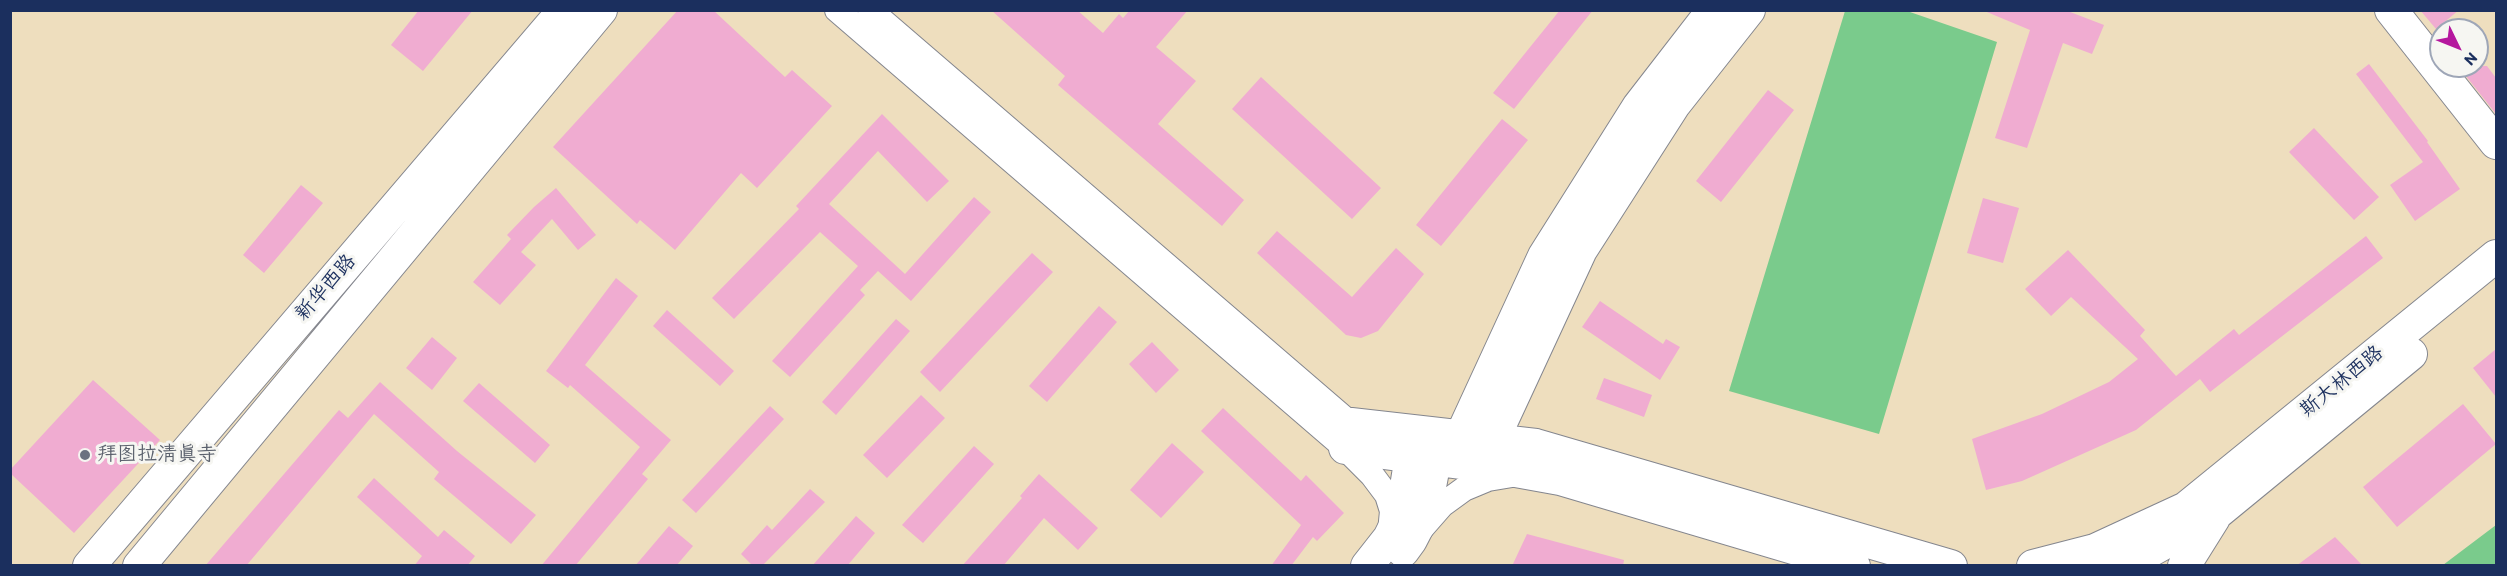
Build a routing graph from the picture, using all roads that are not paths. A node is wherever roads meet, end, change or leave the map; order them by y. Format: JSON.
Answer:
{"nodes":[{"id":1,"x":564,"y":10,"type":"edge"},
{"id":2,"x":601,"y":10,"type":"edge"},
{"id":3,"x":837,"y":10,"type":"edge"},
{"id":4,"x":870,"y":10,"type":"edge"},
{"id":5,"x":1713,"y":10,"type":"edge"},
{"id":6,"x":1749,"y":10,"type":"edge"},
{"id":7,"x":2391,"y":10,"type":"edge"},
{"id":8,"x":2496,"y":143,"type":"edge"},
{"id":9,"x":2496,"y":256,"type":"edge"},
{"id":10,"x":2496,"y":284,"type":"edge"},
{"id":11,"x":1348,"y":436,"type":"junction"},
{"id":12,"x":1493,"y":440,"type":"junction"},
{"id":13,"x":1431,"y":443,"type":"junction"},
{"id":14,"x":1529,"y":473,"type":"junction"},
{"id":15,"x":2186,"y":508,"type":"junction"},
{"id":16,"x":2216,"y":514,"type":"junction"},
{"id":17,"x":1397,"y":548,"type":"edge"},
{"id":18,"x":2156,"y":556,"type":"edge"},
{"id":19,"x":89,"y":566,"type":"edge"},
{"id":20,"x":139,"y":566,"type":"edge"},
{"id":21,"x":1367,"y":566,"type":"edge"},
{"id":22,"x":1854,"y":566,"type":"edge"},
{"id":23,"x":1951,"y":566,"type":"edge"},
{"id":24,"x":2033,"y":566,"type":"edge"},
{"id":25,"x":2115,"y":566,"type":"edge"},
{"id":26,"x":2184,"y":566,"type":"edge"}],
"edges":[{"from":1,"to":19,"type":"main road","name":"新华西路"},
{"from":2,"to":20,"type":"main road","name":"新华西路"},
{"from":3,"to":11,"type":"street"},
{"from":4,"to":11,"type":"street"},
{"from":5,"to":13,"type":"main road"},
{"from":6,"to":12,"type":"main road"},
{"from":7,"to":8,"type":"main road"},
{"from":9,"to":15,"type":"main road","name":"斯大林西路"},
{"from":10,"to":16,"type":"main road","name":"斯大林西路"},
{"from":11,"to":13,"type":"main road"},
{"from":11,"to":17,"type":"street"},
{"from":12,"to":13,"type":"main road"},
{"from":12,"to":23,"type":"main road"},
{"from":13,"to":14,"type":"main road"},
{"from":13,"to":17,"type":"main road"},
{"from":14,"to":17,"type":"street"},
{"from":14,"to":22,"type":"main road"},
{"from":15,"to":18,"type":"main road"},
{"from":15,"to":24,"type":"main road"},
{"from":16,"to":18,"type":"main road"},
{"from":16,"to":26,"type":"main road"},
{"from":17,"to":21,"type":"main road"},
{"from":18,"to":25,"type":"main road"}]}
